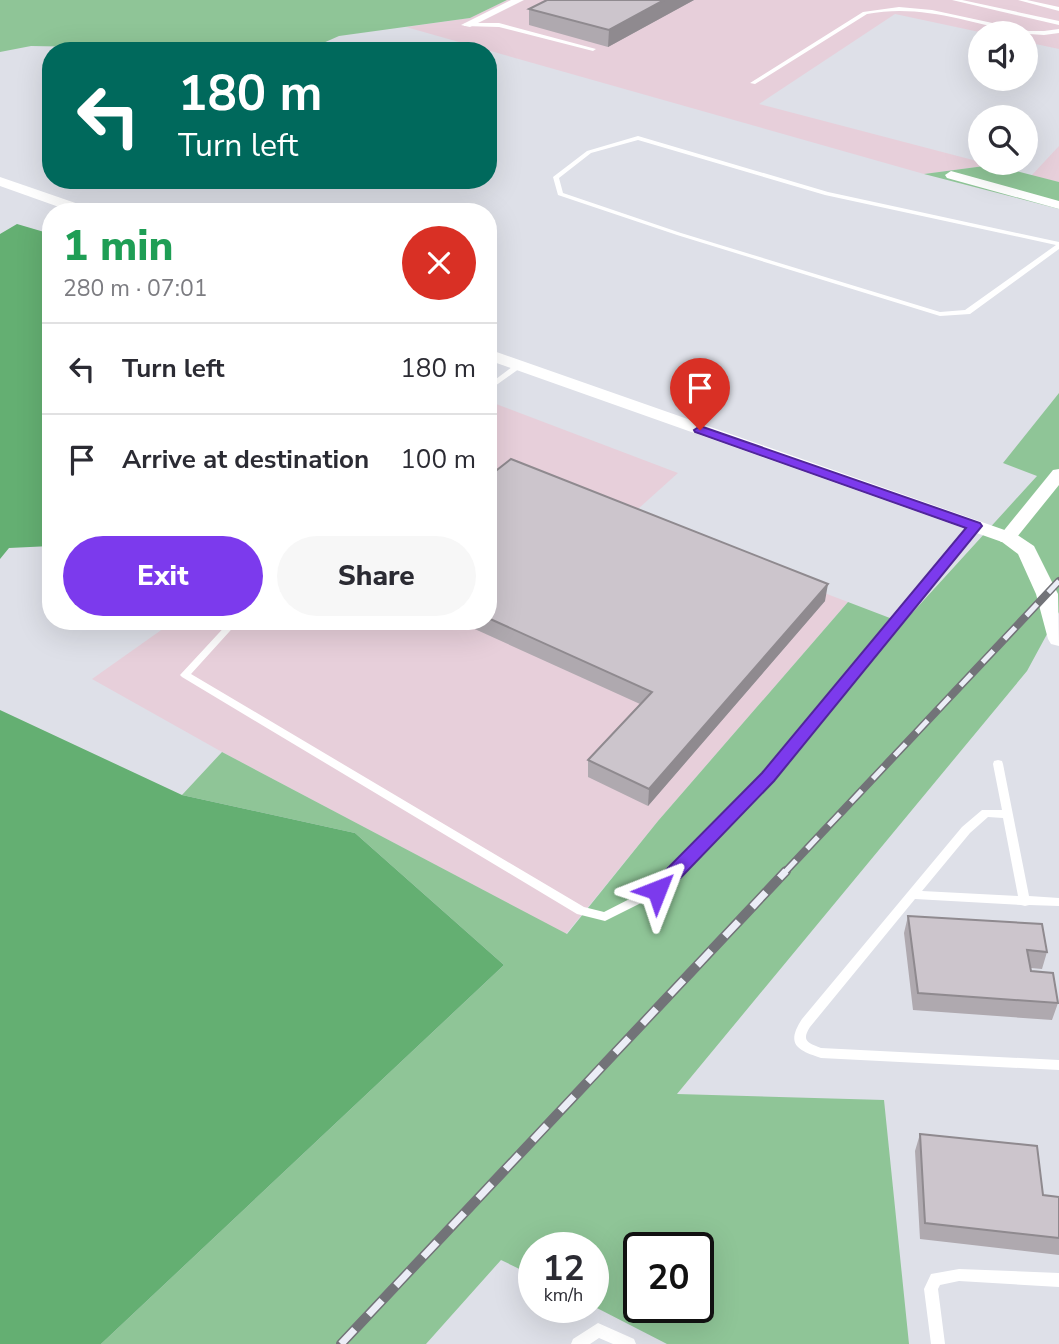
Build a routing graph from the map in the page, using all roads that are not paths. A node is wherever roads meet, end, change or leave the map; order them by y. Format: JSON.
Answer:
{"nodes":[{"id":1,"x":519,"y":0,"type":"edge"},
{"id":2,"x":955,"y":0,"type":"edge"},
{"id":3,"x":1021,"y":0,"type":"edge"},
{"id":4,"x":1059,"y":9,"type":"edge"},
{"id":5,"x":1059,"y":23,"type":"edge"},
{"id":6,"x":466,"y":26,"type":"joint"},
{"id":7,"x":1059,"y":31,"type":"edge"},
{"id":8,"x":593,"y":49,"type":"edge"},
{"id":9,"x":753,"y":83,"type":"dead end"},
{"id":10,"x":951,"y":175,"type":"dead end"},
{"id":11,"x":0,"y":181,"type":"edge"},
{"id":12,"x":62,"y":203,"type":"edge"},
{"id":13,"x":1059,"y":205,"type":"edge"},
{"id":14,"x":1059,"y":245,"type":"edge"},
{"id":15,"x":497,"y":357,"type":"edge"},
{"id":16,"x":519,"y":366,"type":"junction"},
{"id":17,"x":497,"y":382,"type":"edge"},
{"id":18,"x":1059,"y":474,"type":"edge"},
{"id":19,"x":975,"y":526,"type":"junction"},
{"id":20,"x":1007,"y":538,"type":"junction"},
{"id":21,"x":227,"y":630,"type":"edge"},
{"id":22,"x":1059,"y":639,"type":"edge"},
{"id":23,"x":998,"y":764,"type":"dead end"},
{"id":24,"x":1008,"y":814,"type":"junction"},
{"id":25,"x":912,"y":895,"type":"junction"},
{"id":26,"x":1025,"y":902,"type":"junction"},
{"id":27,"x":1058,"y":905,"type":"edge"},
{"id":28,"x":1059,"y":1065,"type":"edge"},
{"id":29,"x":1059,"y":1280,"type":"edge"},
{"id":30,"x":578,"y":1344,"type":"edge"},
{"id":31,"x":629,"y":1344,"type":"edge"},
{"id":32,"x":938,"y":1344,"type":"edge"}],
"edges":[{"from":1,"to":6,"type":"street"},
{"from":2,"to":5,"type":"lane"},
{"from":3,"to":4,"type":"lane"},
{"from":6,"to":8,"type":"lane"},
{"from":7,"to":9,"type":"lane"},
{"from":10,"to":13,"type":"street"},
{"from":11,"to":12,"type":"street"},
{"from":14,"to":14,"type":"lane"},
{"from":15,"to":16,"type":"street"},
{"from":16,"to":17,"type":"lane"},
{"from":16,"to":19,"type":"street"},
{"from":18,"to":20,"type":"street"},
{"from":19,"to":20,"type":"street"},
{"from":19,"to":21,"type":"lane"},
{"from":20,"to":22,"type":"street"},
{"from":23,"to":24,"type":"lane"},
{"from":24,"to":25,"type":"lane"},
{"from":24,"to":26,"type":"lane"},
{"from":25,"to":26,"type":"lane"},
{"from":25,"to":28,"type":"lane"},
{"from":26,"to":27,"type":"lane"},
{"from":29,"to":32,"type":"lane"},
{"from":30,"to":31,"type":"lane"}]}
